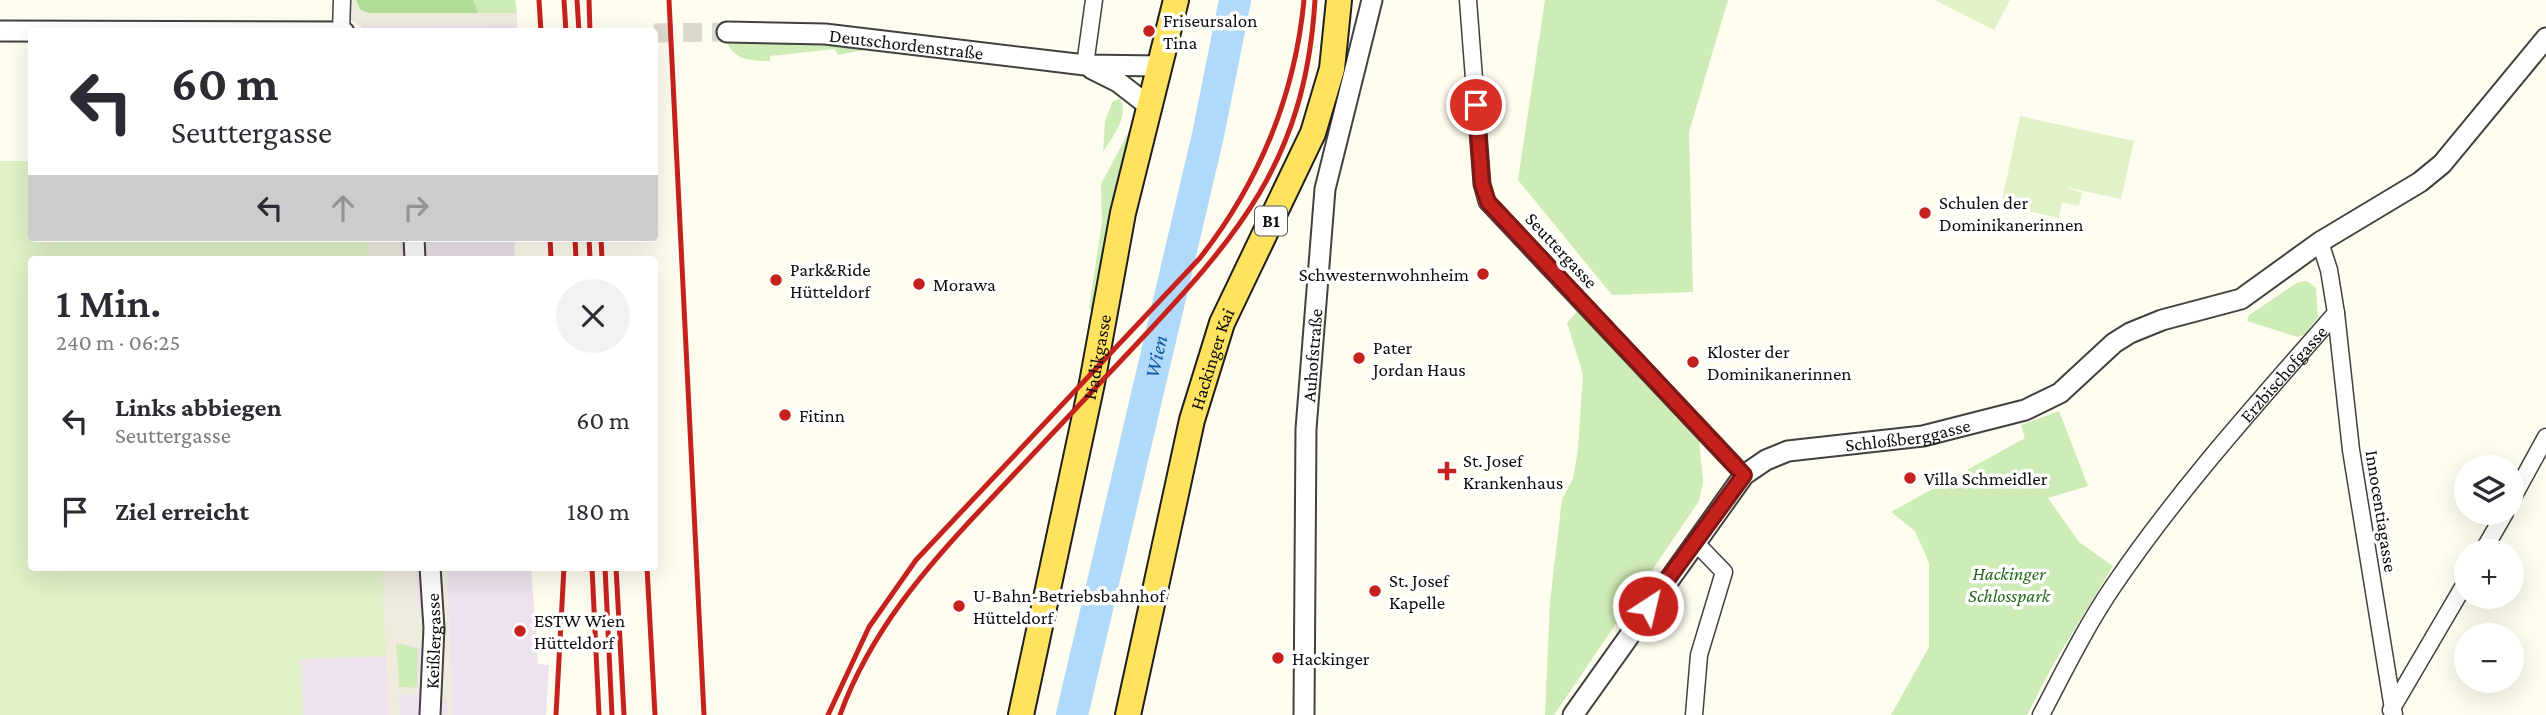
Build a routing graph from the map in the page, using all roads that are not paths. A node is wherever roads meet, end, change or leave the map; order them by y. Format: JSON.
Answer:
{"nodes":[{"id":1,"x":342,"y":0,"type":"edge"},
{"id":2,"x":1094,"y":0,"type":"edge"},
{"id":3,"x":1177,"y":0,"type":"edge"},
{"id":4,"x":1372,"y":0,"type":"edge"},
{"id":5,"x":1468,"y":0,"type":"edge"},
{"id":6,"x":1339,"y":10,"type":"edge"},
{"id":7,"x":342,"y":28,"type":"edge"},
{"id":8,"x":0,"y":31,"type":"edge"},
{"id":9,"x":28,"y":31,"type":"edge"},
{"id":10,"x":727,"y":32,"type":"tunnel mouth"},
{"id":11,"x":2546,"y":38,"type":"edge"},
{"id":12,"x":1085,"y":65,"type":"junction"},
{"id":13,"x":1160,"y":66,"type":"junction"},
{"id":14,"x":1149,"y":106,"type":"junction"},
{"id":15,"x":2320,"y":242,"type":"junction"},
{"id":16,"x":2336,"y":313,"type":"junction"},
{"id":17,"x":2546,"y":437,"type":"edge"},
{"id":18,"x":1744,"y":475,"type":"junction"},
{"id":19,"x":2524,"y":477,"type":"edge"},
{"id":20,"x":1695,"y":542,"type":"junction"},
{"id":21,"x":430,"y":571,"type":"edge"},
{"id":22,"x":2454,"y":603,"type":"edge"},
{"id":23,"x":2391,"y":712,"type":"edge"},
{"id":24,"x":430,"y":715,"type":"edge"},
{"id":25,"x":1021,"y":715,"type":"edge"},
{"id":26,"x":1128,"y":715,"type":"edge"},
{"id":27,"x":1304,"y":715,"type":"edge"},
{"id":28,"x":1573,"y":715,"type":"edge"},
{"id":29,"x":1694,"y":715,"type":"edge"},
{"id":30,"x":2041,"y":715,"type":"edge"}],
"edges":[{"from":1,"to":7,"type":"street"},
{"from":2,"to":12,"type":"street"},
{"from":3,"to":13,"type":"main road","name":"Hadikgasse"},
{"from":4,"to":27,"type":"street","name":"Auhofstraße"},
{"from":5,"to":18,"type":"street","name":"Seuttergasse"},
{"from":6,"to":26,"type":"main road","name":"Hackinger Kai","number":"B1"},
{"from":8,"to":9,"type":"street"},
{"from":10,"to":12,"type":"street","name":"Deutschordenstraße"},
{"from":11,"to":15,"type":"street"},
{"from":12,"to":13,"type":"street","name":"Deutschordenstraße"},
{"from":12,"to":14,"type":"street","name":"Deutschordenstraße"},
{"from":13,"to":14,"type":"main road","name":"Hadikgasse"},
{"from":14,"to":25,"type":"main road","name":"Hadikgasse"},
{"from":15,"to":16,"type":"street","name":"Erzbischofgasse"},
{"from":15,"to":18,"type":"street","name":"Schloßberggasse"},
{"from":16,"to":23,"type":"street","name":"Innocentiagasse"},
{"from":16,"to":30,"type":"street","name":"Erzbischofgasse"},
{"from":17,"to":19,"type":"street"},
{"from":18,"to":20,"type":"street","name":"Schloßberggasse"},
{"from":20,"to":28,"type":"street","name":"Schloßberggasse"},
{"from":20,"to":29,"type":"street"},
{"from":21,"to":24,"type":"street","name":"Keißlergasse"},
{"from":22,"to":23,"type":"street"}]}
